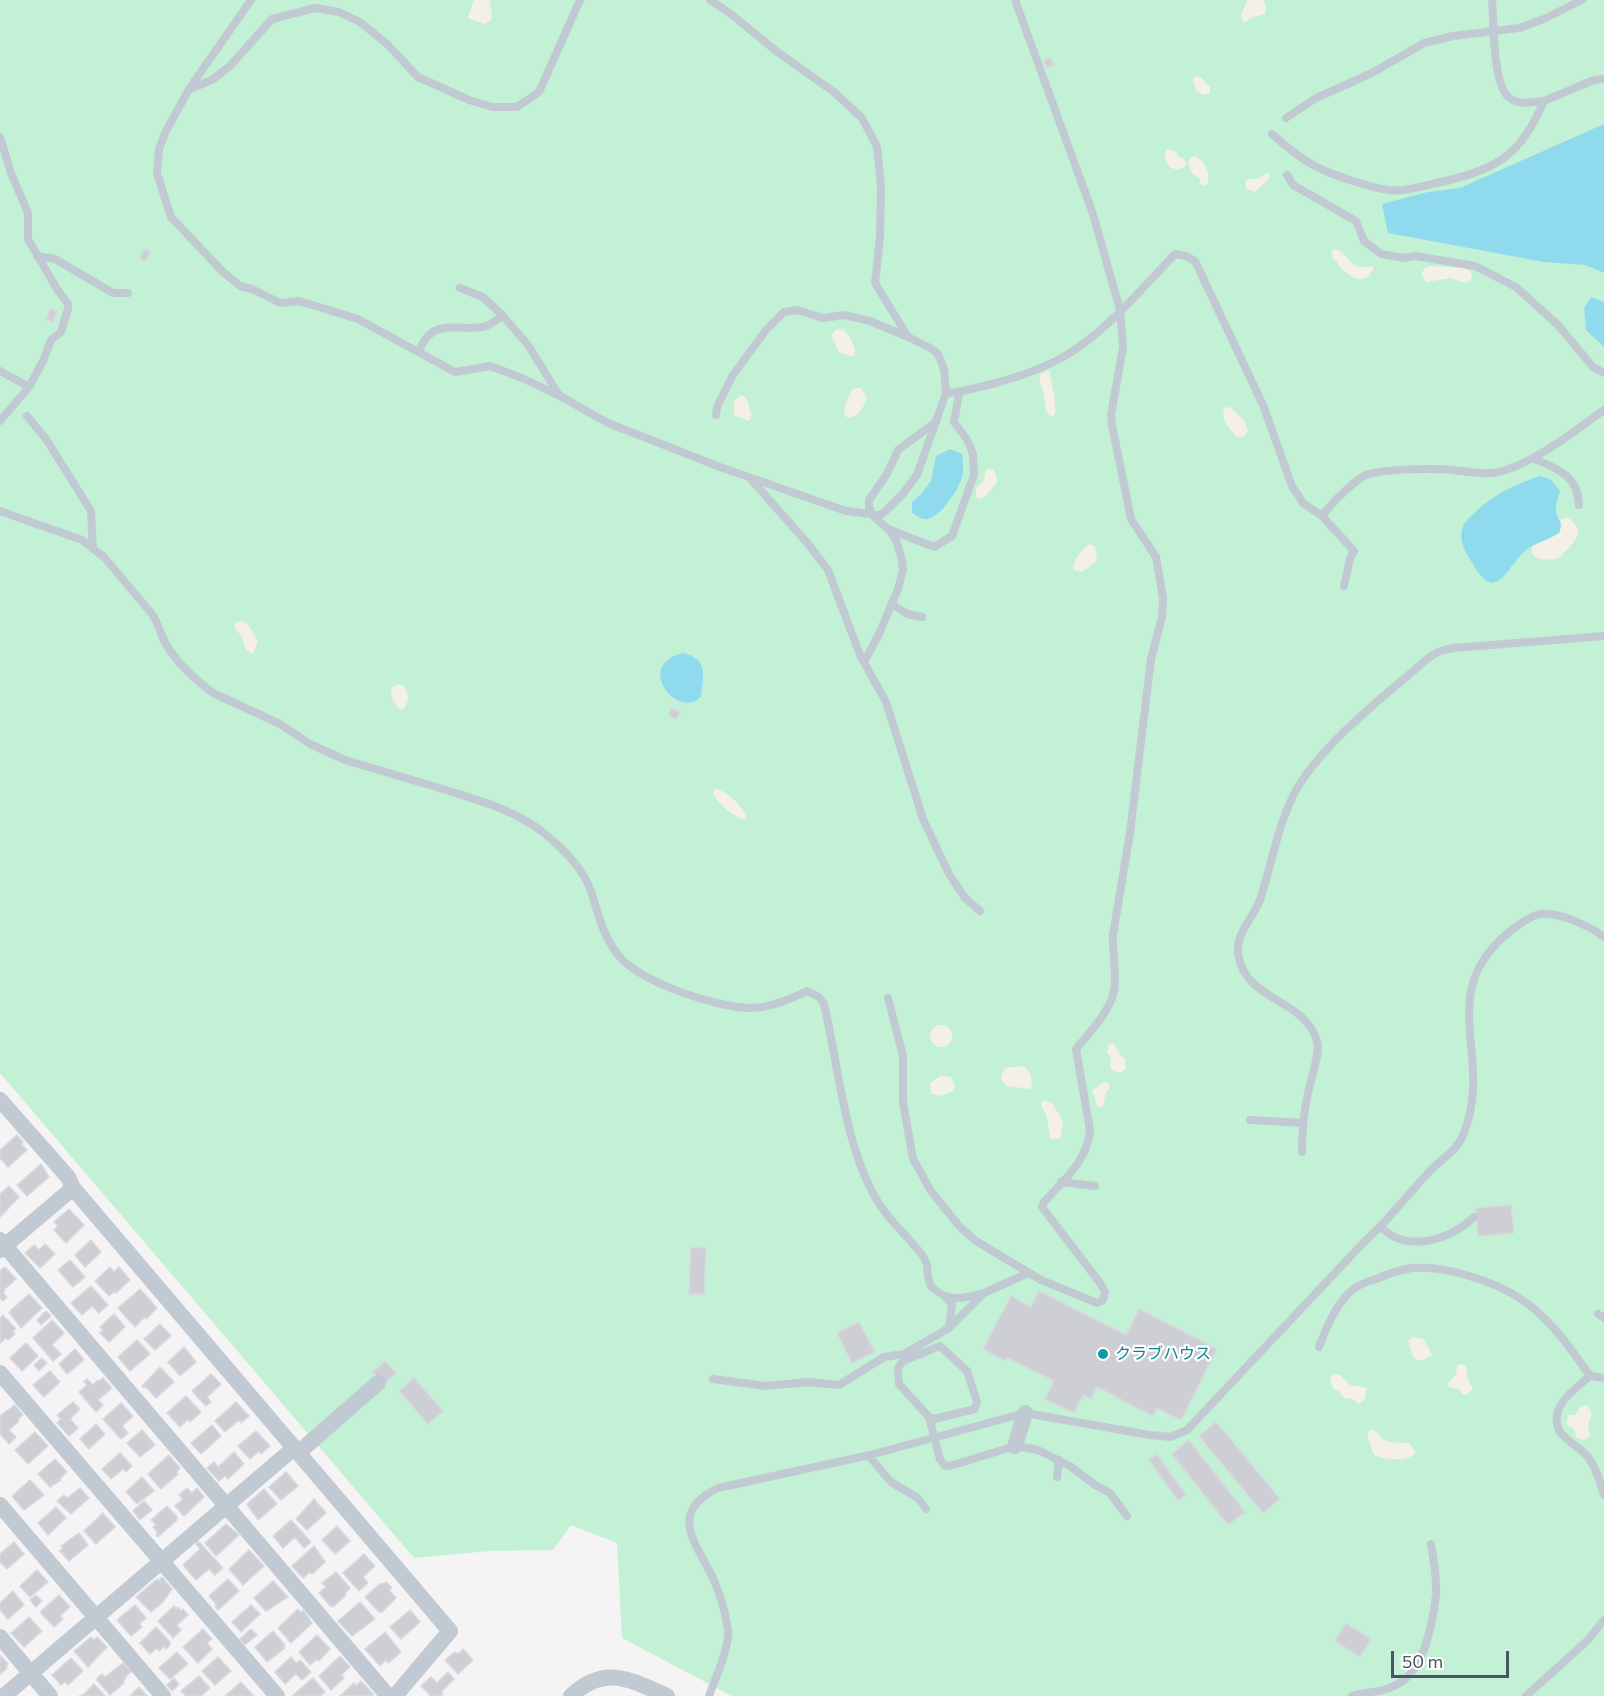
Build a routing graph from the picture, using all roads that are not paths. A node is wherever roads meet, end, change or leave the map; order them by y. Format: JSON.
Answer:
{"nodes":[{"id":1,"x":251,"y":0,"type":"edge"},
{"id":2,"x":580,"y":0,"type":"edge"},
{"id":3,"x":710,"y":0,"type":"edge"},
{"id":4,"x":1015,"y":0,"type":"edge"},
{"id":5,"x":1491,"y":0,"type":"edge"},
{"id":6,"x":1582,"y":0,"type":"edge"},
{"id":7,"x":1495,"y":32,"type":"junction"},
{"id":8,"x":1604,"y":79,"type":"edge"},
{"id":9,"x":189,"y":89,"type":"junction"},
{"id":10,"x":1544,"y":101,"type":"junction"},
{"id":11,"x":1286,"y":118,"type":"dead end"},
{"id":12,"x":1272,"y":134,"type":"dead end"},
{"id":13,"x":0,"y":137,"type":"edge"},
{"id":14,"x":1287,"y":175,"type":"dead end"},
{"id":15,"x":37,"y":256,"type":"junction"},
{"id":16,"x":460,"y":288,"type":"dead end"},
{"id":17,"x":128,"y":293,"type":"dead end"},
{"id":18,"x":1120,"y":310,"type":"junction"},
{"id":19,"x":503,"y":316,"type":"junction"},
{"id":20,"x":908,"y":337,"type":"junction"},
{"id":21,"x":418,"y":352,"type":"junction"},
{"id":22,"x":0,"y":371,"type":"edge"},
{"id":23,"x":1604,"y":373,"type":"edge"},
{"id":24,"x":29,"y":387,"type":"junction"},
{"id":25,"x":946,"y":393,"type":"junction"},
{"id":26,"x":959,"y":393,"type":"junction"},
{"id":27,"x":560,"y":396,"type":"junction"},
{"id":28,"x":1604,"y":410,"type":"edge"},
{"id":29,"x":716,"y":415,"type":"dead end"},
{"id":30,"x":27,"y":417,"type":"dead end"},
{"id":31,"x":0,"y":421,"type":"edge"},
{"id":32,"x":937,"y":422,"type":"junction"},
{"id":33,"x":1532,"y":458,"type":"junction"},
{"id":34,"x":748,"y":477,"type":"junction"},
{"id":35,"x":1579,"y":505,"type":"dead end"},
{"id":36,"x":0,"y":511,"type":"edge"},
{"id":37,"x":872,"y":515,"type":"junction"},
{"id":38,"x":1322,"y":516,"type":"junction"},
{"id":39,"x":888,"y":529,"type":"junction"},
{"id":40,"x":93,"y":549,"type":"junction"},
{"id":41,"x":1344,"y":586,"type":"dead end"},
{"id":42,"x":892,"y":604,"type":"junction"},
{"id":43,"x":922,"y":616,"type":"dead end"},
{"id":44,"x":1604,"y":636,"type":"edge"},
{"id":45,"x":864,"y":662,"type":"junction"},
{"id":46,"x":980,"y":911,"type":"dead end"},
{"id":47,"x":1604,"y":937,"type":"edge"},
{"id":48,"x":888,"y":998,"type":"dead end"},
{"id":49,"x":0,"y":1100,"type":"edge"},
{"id":50,"x":1250,"y":1120,"type":"dead end"},
{"id":51,"x":1303,"y":1123,"type":"junction"},
{"id":52,"x":1302,"y":1152,"type":"dead end"},
{"id":53,"x":1061,"y":1182,"type":"junction"},
{"id":54,"x":1095,"y":1186,"type":"dead end"},
{"id":55,"x":73,"y":1188,"type":"junction"},
{"id":56,"x":1474,"y":1217,"type":"dead end"},
{"id":57,"x":1381,"y":1227,"type":"junction"},
{"id":58,"x":2,"y":1246,"type":"edge"},
{"id":59,"x":1034,"y":1274,"type":"junction"},
{"id":60,"x":984,"y":1293,"type":"junction"},
{"id":61,"x":946,"y":1298,"type":"junction"},
{"id":62,"x":950,"y":1328,"type":"junction"},
{"id":63,"x":1319,"y":1347,"type":"dead end"},
{"id":64,"x":0,"y":1373,"type":"edge"},
{"id":65,"x":1590,"y":1376,"type":"junction"},
{"id":66,"x":1604,"y":1378,"type":"edge"},
{"id":67,"x":713,"y":1379,"type":"dead end"},
{"id":68,"x":378,"y":1383,"type":"dead end"},
{"id":69,"x":1024,"y":1413,"type":"junction"},
{"id":70,"x":930,"y":1421,"type":"junction"},
{"id":71,"x":1014,"y":1446,"type":"junction"},
{"id":72,"x":296,"y":1450,"type":"junction"},
{"id":73,"x":868,"y":1455,"type":"junction"},
{"id":74,"x":1059,"y":1460,"type":"junction"},
{"id":75,"x":1057,"y":1477,"type":"dead end"},
{"id":76,"x":1604,"y":1495,"type":"edge"},
{"id":77,"x":0,"y":1505,"type":"edge"},
{"id":78,"x":226,"y":1506,"type":"junction"},
{"id":79,"x":926,"y":1509,"type":"dead end"},
{"id":80,"x":1127,"y":1516,"type":"dead end"},
{"id":81,"x":1431,"y":1544,"type":"dead end"},
{"id":82,"x":161,"y":1562,"type":"junction"},
{"id":83,"x":96,"y":1618,"type":"junction"},
{"id":84,"x":1604,"y":1620,"type":"edge"},
{"id":85,"x":0,"y":1637,"type":"edge"},
{"id":86,"x":31,"y":1674,"type":"junction"},
{"id":87,"x":4,"y":1696,"type":"edge"},
{"id":88,"x":50,"y":1696,"type":"edge"},
{"id":89,"x":163,"y":1696,"type":"edge"},
{"id":90,"x":277,"y":1696,"type":"edge"},
{"id":91,"x":388,"y":1696,"type":"edge"},
{"id":92,"x":395,"y":1696,"type":"edge"},
{"id":93,"x":571,"y":1696,"type":"edge"},
{"id":94,"x":667,"y":1696,"type":"edge"},
{"id":95,"x":709,"y":1696,"type":"edge"},
{"id":96,"x":1352,"y":1696,"type":"edge"},
{"id":97,"x":1526,"y":1696,"type":"edge"}],
"edges":[{"from":1,"to":9,"type":"lane"},
{"from":2,"to":9,"type":"lane"},
{"from":3,"to":20,"type":"lane"},
{"from":4,"to":18,"type":"lane"},
{"from":5,"to":7,"type":"lane"},
{"from":6,"to":7,"type":"lane"},
{"from":7,"to":10,"type":"lane"},
{"from":7,"to":11,"type":"lane"},
{"from":8,"to":10,"type":"lane"},
{"from":9,"to":21,"type":"lane"},
{"from":10,"to":12,"type":"lane"},
{"from":13,"to":15,"type":"lane"},
{"from":14,"to":23,"type":"lane"},
{"from":15,"to":17,"type":"lane"},
{"from":15,"to":24,"type":"lane"},
{"from":16,"to":19,"type":"lane"},
{"from":18,"to":26,"type":"lane"},
{"from":18,"to":38,"type":"lane"},
{"from":18,"to":53,"type":"lane"},
{"from":19,"to":21,"type":"lane"},
{"from":19,"to":27,"type":"lane"},
{"from":20,"to":25,"type":"lane"},
{"from":20,"to":29,"type":"lane"},
{"from":21,"to":27,"type":"lane"},
{"from":22,"to":24,"type":"lane"},
{"from":24,"to":31,"type":"lane"},
{"from":25,"to":26,"type":"lane"},
{"from":25,"to":32,"type":"lane"},
{"from":26,"to":39,"type":"lane"},
{"from":27,"to":34,"type":"lane"},
{"from":28,"to":33,"type":"lane"},
{"from":30,"to":40,"type":"lane"},
{"from":32,"to":37,"type":"lane"},
{"from":32,"to":37,"type":"lane"},
{"from":33,"to":35,"type":"lane"},
{"from":33,"to":38,"type":"lane"},
{"from":34,"to":37,"type":"lane"},
{"from":34,"to":45,"type":"lane"},
{"from":36,"to":40,"type":"lane"},
{"from":37,"to":39,"type":"lane"},
{"from":38,"to":41,"type":"lane"},
{"from":39,"to":42,"type":"lane"},
{"from":40,"to":61,"type":"lane"},
{"from":42,"to":43,"type":"lane"},
{"from":42,"to":45,"type":"lane"},
{"from":44,"to":51,"type":"lane"},
{"from":45,"to":46,"type":"lane"},
{"from":47,"to":57,"type":"lane"},
{"from":48,"to":59,"type":"lane"},
{"from":49,"to":55,"type":"street"},
{"from":50,"to":51,"type":"lane"},
{"from":51,"to":52,"type":"lane"},
{"from":53,"to":54,"type":"lane"},
{"from":53,"to":59,"type":"lane"},
{"from":55,"to":58,"type":"street"},
{"from":55,"to":72,"type":"street"},
{"from":56,"to":57,"type":"lane"},
{"from":57,"to":69,"type":"lane"},
{"from":58,"to":78,"type":"street"},
{"from":59,"to":60,"type":"lane"},
{"from":60,"to":61,"type":"lane"},
{"from":60,"to":62,"type":"lane"},
{"from":61,"to":62,"type":"lane"},
{"from":62,"to":67,"type":"lane"},
{"from":63,"to":65,"type":"lane"},
{"from":64,"to":82,"type":"street"},
{"from":65,"to":66,"type":"lane"},
{"from":65,"to":76,"type":"lane"},
{"from":68,"to":72,"type":"street"},
{"from":69,"to":71,"type":"street"},
{"from":69,"to":73,"type":"lane"},
{"from":70,"to":70,"type":"lane"},
{"from":70,"to":71,"type":"lane","bridge":true},
{"from":71,"to":74,"type":"lane"},
{"from":72,"to":78,"type":"street"},
{"from":72,"to":92,"type":"street"},
{"from":73,"to":79,"type":"lane"},
{"from":73,"to":95,"type":"lane"},
{"from":74,"to":75,"type":"lane"},
{"from":74,"to":80,"type":"lane"},
{"from":77,"to":83,"type":"street"},
{"from":78,"to":82,"type":"street"},
{"from":78,"to":91,"type":"street"},
{"from":81,"to":96,"type":"lane"},
{"from":82,"to":83,"type":"street"},
{"from":82,"to":90,"type":"street"},
{"from":83,"to":86,"type":"street"},
{"from":83,"to":89,"type":"street"},
{"from":84,"to":97,"type":"lane"},
{"from":85,"to":86,"type":"street"},
{"from":86,"to":87,"type":"street"},
{"from":86,"to":88,"type":"street"},
{"from":93,"to":94,"type":"street"}]}
